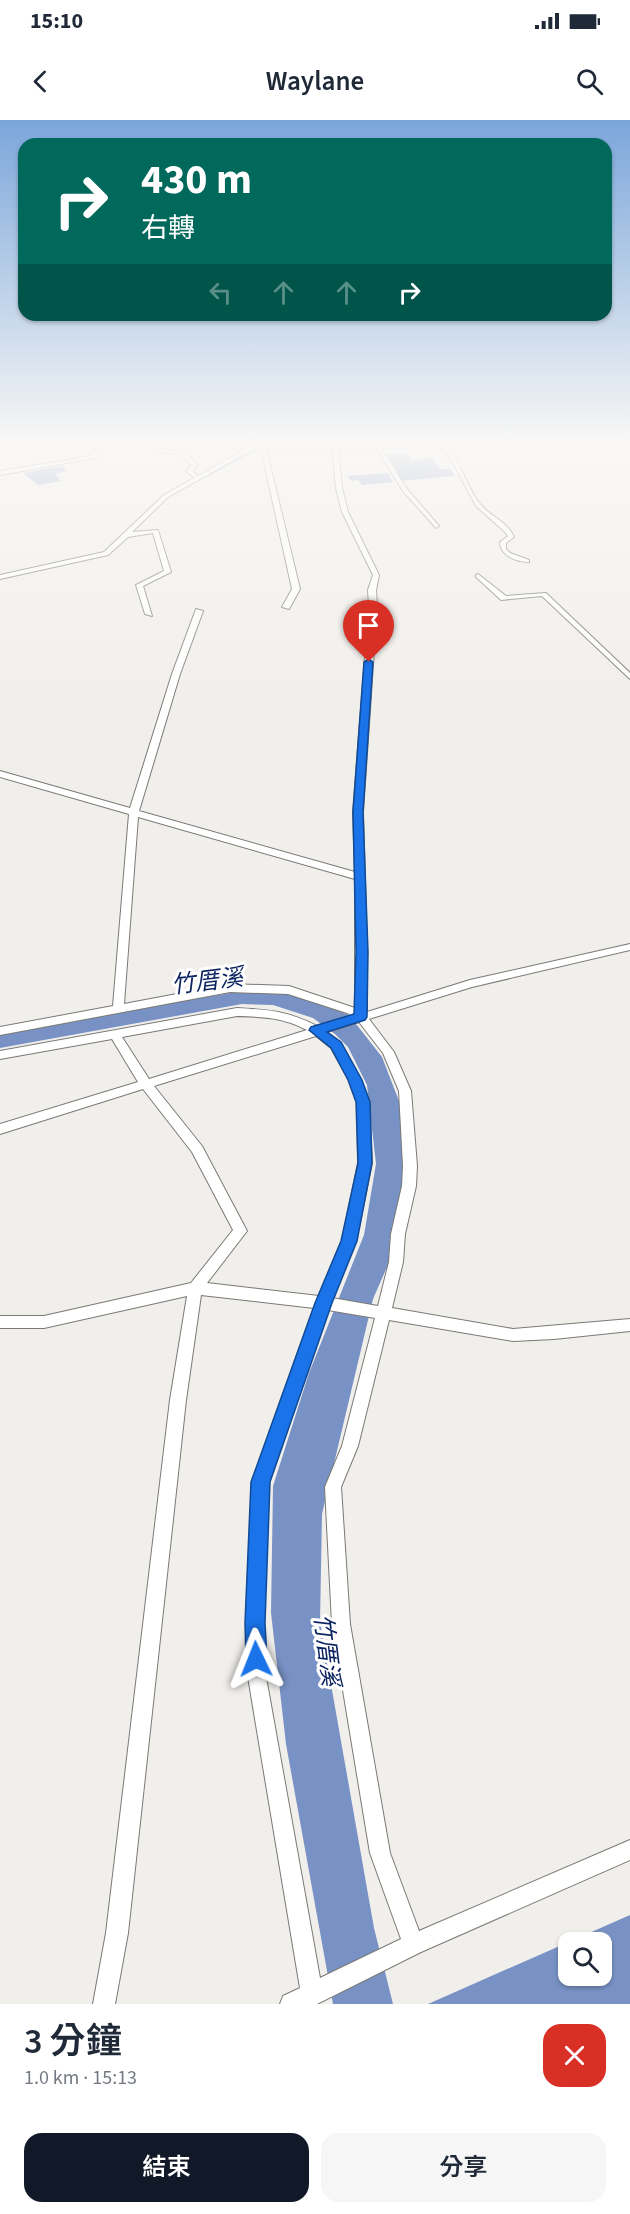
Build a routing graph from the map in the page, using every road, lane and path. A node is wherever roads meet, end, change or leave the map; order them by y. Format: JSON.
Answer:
{"nodes":[{"id":1,"x":131,"y":530,"type":"edge"},
{"id":2,"x":283,"y":530,"type":"edge"},
{"id":3,"x":354,"y":530,"type":"edge"},
{"id":4,"x":508,"y":530,"type":"edge"},
{"id":5,"x":126,"y":535,"type":"junction"},
{"id":6,"x":527,"y":561,"type":"dead end"},
{"id":7,"x":478,"y":576,"type":"dead end"},
{"id":8,"x":0,"y":577,"type":"edge"},
{"id":9,"x":286,"y":607,"type":"dead end"},
{"id":10,"x":199,"y":611,"type":"dead end"},
{"id":11,"x":149,"y":614,"type":"dead end"},
{"id":12,"x":630,"y":677,"type":"edge"},
{"id":13,"x":0,"y":774,"type":"edge"},
{"id":14,"x":134,"y":812,"type":"junction"},
{"id":15,"x":360,"y":877,"type":"junction"},
{"id":16,"x":630,"y":947,"type":"edge"},
{"id":17,"x":118,"y":1009,"type":"junction"},
{"id":18,"x":361,"y":1017,"type":"junction"},
{"id":19,"x":316,"y":1030,"type":"junction"},
{"id":20,"x":0,"y":1031,"type":"edge"},
{"id":21,"x":114,"y":1033,"type":"junction"},
{"id":22,"x":0,"y":1055,"type":"edge"},
{"id":23,"x":145,"y":1083,"type":"junction"},
{"id":24,"x":0,"y":1129,"type":"edge"},
{"id":25,"x":195,"y":1288,"type":"junction"},
{"id":26,"x":327,"y":1304,"type":"junction"},
{"id":27,"x":382,"y":1314,"type":"junction"},
{"id":28,"x":0,"y":1322,"type":"edge"},
{"id":29,"x":630,"y":1325,"type":"edge"},
{"id":30,"x":630,"y":1850,"type":"edge"},
{"id":31,"x":413,"y":1944,"type":"junction"},
{"id":32,"x":312,"y":1995,"type":"junction"},
{"id":33,"x":104,"y":2004,"type":"edge"},
{"id":34,"x":291,"y":2004,"type":"edge"}],
"edges":[{"from":1,"to":5,"type":"street"},
{"from":2,"to":9,"type":"street"},
{"from":3,"to":15,"type":"street"},
{"from":4,"to":6,"type":"street"},
{"from":5,"to":8,"type":"street"},
{"from":5,"to":11,"type":"street"},
{"from":7,"to":12,"type":"street"},
{"from":10,"to":14,"type":"street"},
{"from":13,"to":14,"type":"street"},
{"from":14,"to":15,"type":"street"},
{"from":14,"to":17,"type":"street"},
{"from":15,"to":18,"type":"street"},
{"from":16,"to":18,"type":"street"},
{"from":17,"to":18,"type":"street"},
{"from":17,"to":20,"type":"street"},
{"from":18,"to":19,"type":"street"},
{"from":18,"to":27,"type":"street"},
{"from":19,"to":21,"type":"street"},
{"from":19,"to":23,"type":"street"},
{"from":19,"to":26,"type":"street"},
{"from":21,"to":22,"type":"street"},
{"from":21,"to":23,"type":"street"},
{"from":23,"to":24,"type":"street"},
{"from":23,"to":25,"type":"street"},
{"from":25,"to":26,"type":"street"},
{"from":25,"to":28,"type":"street"},
{"from":25,"to":33,"type":"street"},
{"from":26,"to":27,"type":"street"},
{"from":26,"to":32,"type":"street"},
{"from":27,"to":29,"type":"street"},
{"from":27,"to":31,"type":"street"},
{"from":30,"to":31,"type":"street"},
{"from":31,"to":32,"type":"street"},
{"from":32,"to":34,"type":"street"}]}
